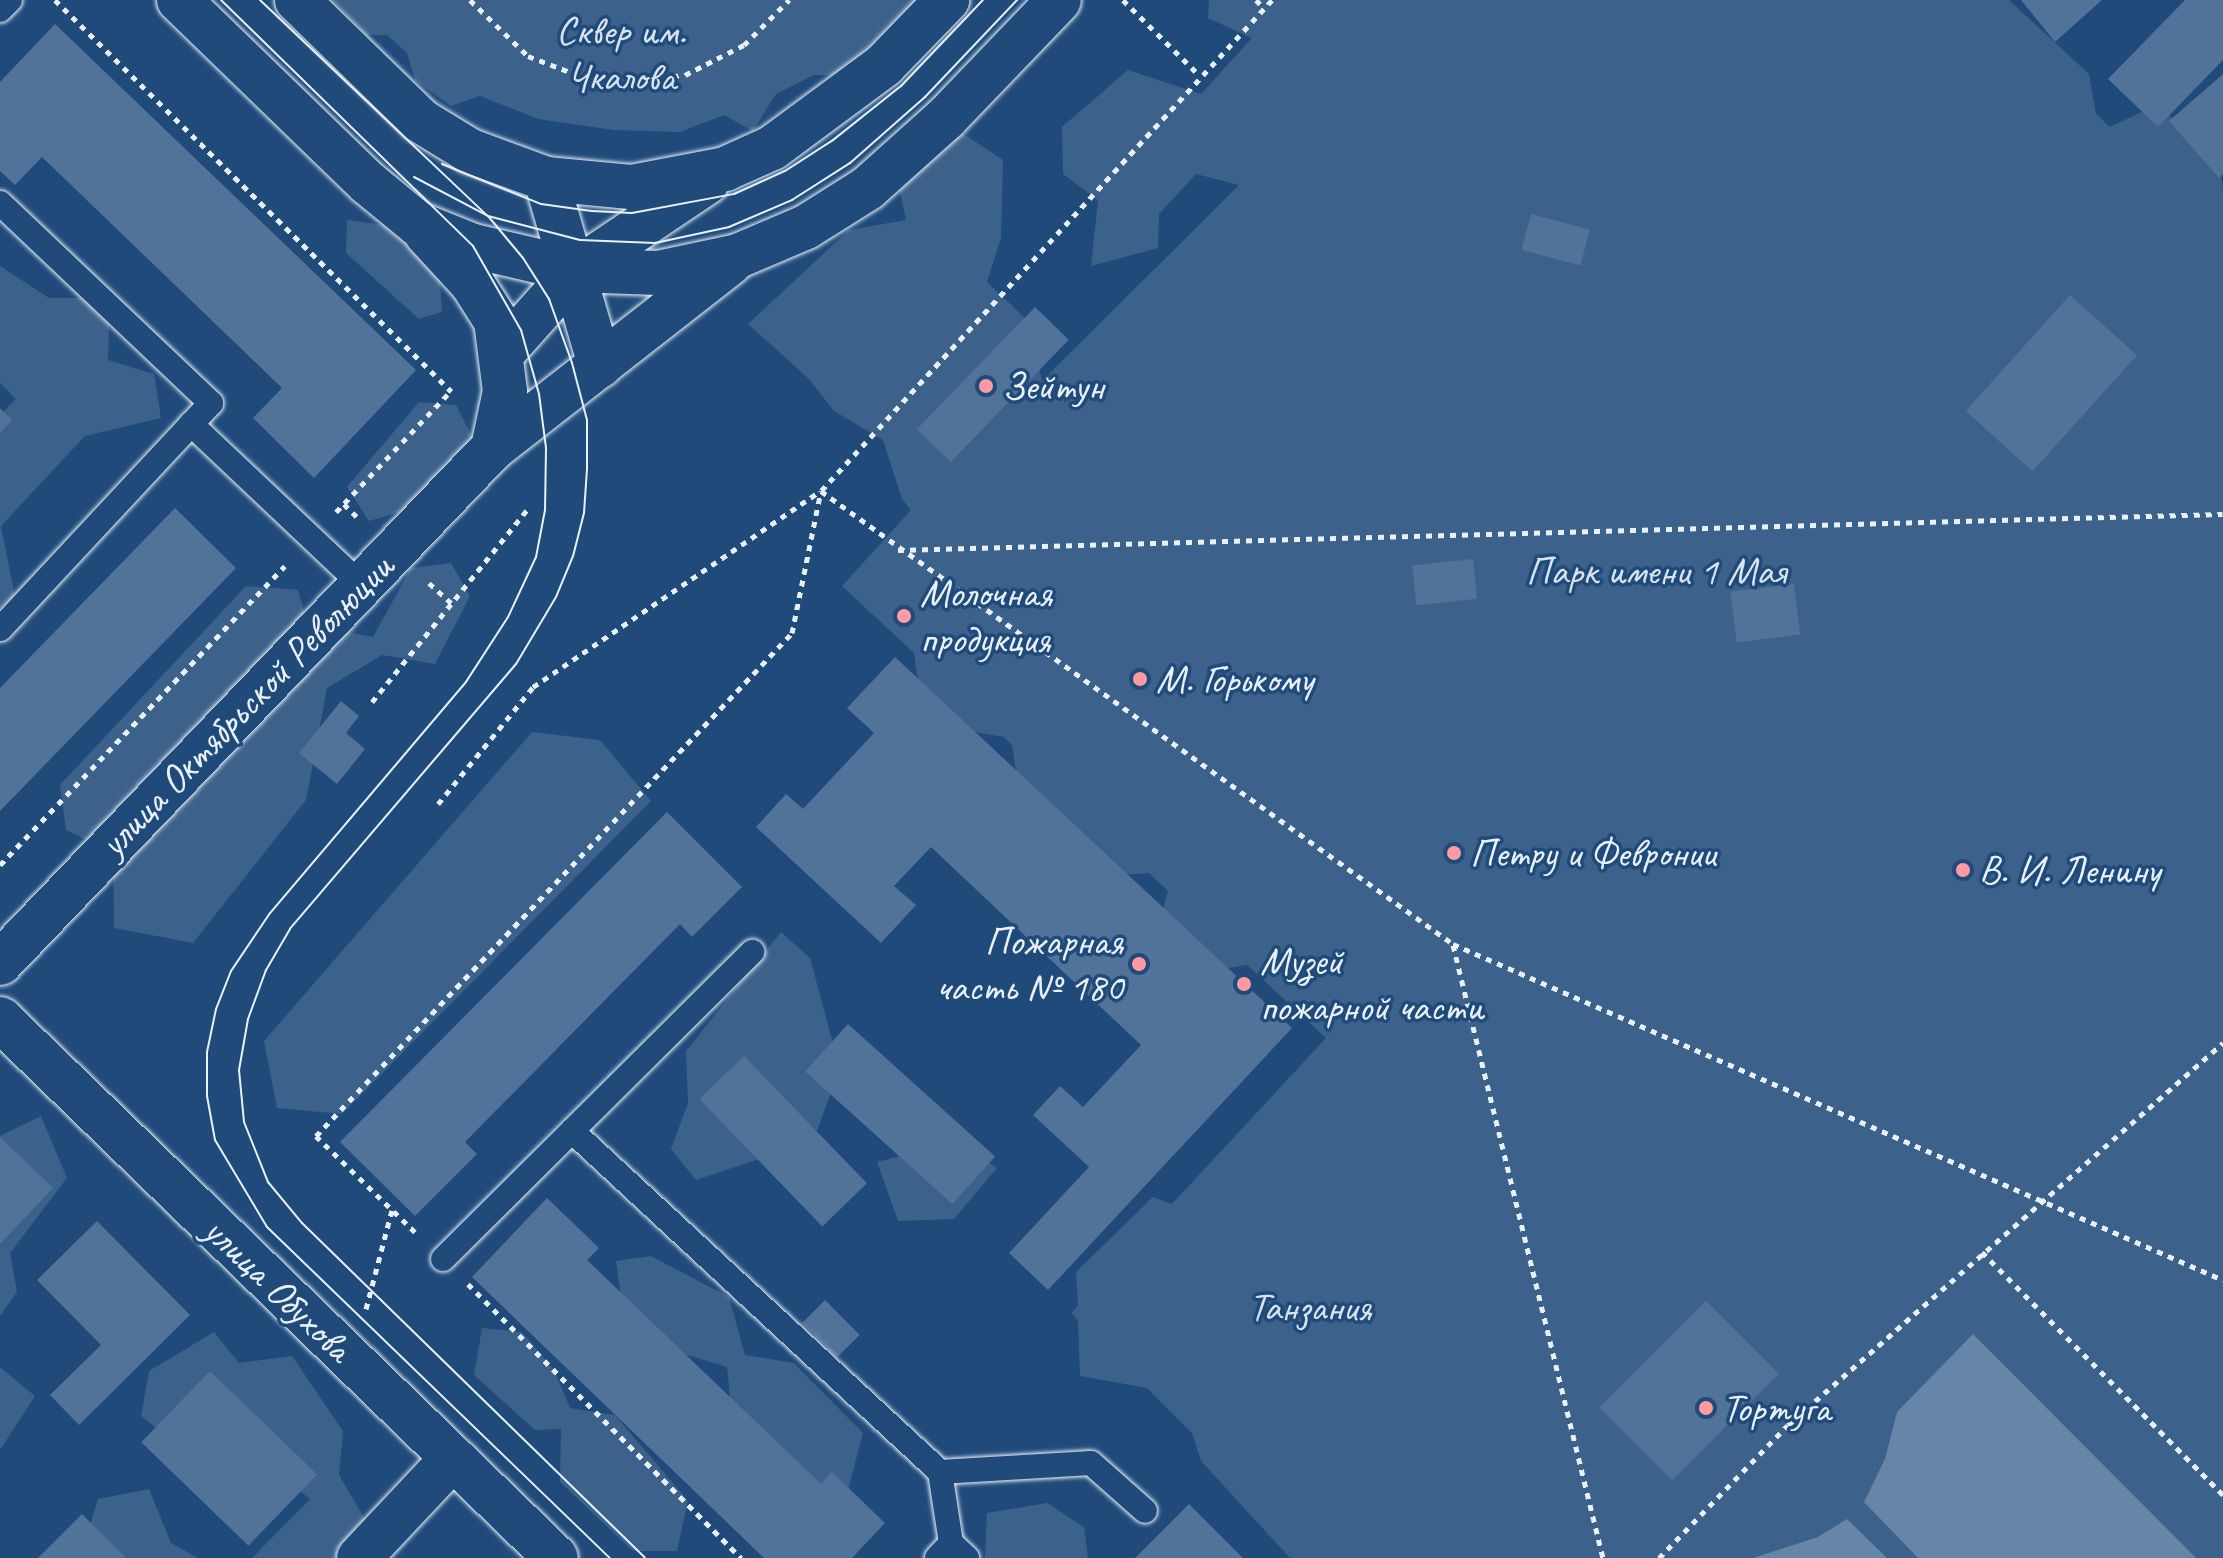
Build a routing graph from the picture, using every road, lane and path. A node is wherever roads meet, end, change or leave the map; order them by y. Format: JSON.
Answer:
{"nodes":[{"id":1,"x":10,"y":0,"type":"edge"},
{"id":2,"x":55,"y":0,"type":"edge"},
{"id":3,"x":179,"y":0,"type":"edge"},
{"id":4,"x":297,"y":0,"type":"edge"},
{"id":5,"x":470,"y":0,"type":"edge"},
{"id":6,"x":789,"y":0,"type":"edge"},
{"id":7,"x":947,"y":0,"type":"edge"},
{"id":8,"x":1059,"y":0,"type":"edge"},
{"id":9,"x":1123,"y":0,"type":"edge"},
{"id":10,"x":1256,"y":0,"type":"edge"},
{"id":11,"x":1272,"y":0,"type":"edge"},
{"id":12,"x":1264,"y":8,"type":"junction"},
{"id":13,"x":0,"y":10,"type":"edge"},
{"id":14,"x":1199,"y":75,"type":"junction"},
{"id":15,"x":725,"y":169,"type":"junction"},
{"id":16,"x":546,"y":179,"type":"junction"},
{"id":17,"x":0,"y":203,"type":"edge"},
{"id":18,"x":418,"y":224,"type":"junction"},
{"id":19,"x":738,"y":256,"type":"junction"},
{"id":20,"x":576,"y":270,"type":"junction"},
{"id":21,"x":503,"y":352,"type":"junction"},
{"id":22,"x":600,"y":365,"type":"junction"},
{"id":23,"x":451,"y":391,"type":"junction"},
{"id":24,"x":459,"y":400,"type":"dead end"},
{"id":25,"x":191,"y":424,"type":"junction"},
{"id":26,"x":493,"y":448,"type":"junction"},
{"id":27,"x":821,"y":491,"type":"junction"},
{"id":28,"x":527,"y":510,"type":"dead end"},
{"id":29,"x":2223,"y":514,"type":"edge"},
{"id":30,"x":312,"y":538,"type":"junction"},
{"id":31,"x":897,"y":550,"type":"junction"},
{"id":32,"x":361,"y":585,"type":"junction"},
{"id":33,"x":0,"y":629,"type":"edge"},
{"id":34,"x":372,"y":702,"type":"dead end"},
{"id":35,"x":438,"y":804,"type":"dead end"},
{"id":36,"x":0,"y":865,"type":"edge"},
{"id":37,"x":1453,"y":944,"type":"junction"},
{"id":38,"x":752,"y":952,"type":"dead end"},
{"id":39,"x":0,"y":963,"type":"edge"},
{"id":40,"x":0,"y":1019,"type":"edge"},
{"id":41,"x":2223,"y":1043,"type":"edge"},
{"id":42,"x":572,"y":1131,"type":"junction"},
{"id":43,"x":2043,"y":1198,"type":"junction"},
{"id":44,"x":392,"y":1209,"type":"junction"},
{"id":45,"x":1982,"y":1252,"type":"junction"},
{"id":46,"x":443,"y":1259,"type":"junction"},
{"id":47,"x":2223,"y":1280,"type":"edge"},
{"id":48,"x":366,"y":1374,"type":"junction"},
{"id":49,"x":453,"y":1458,"type":"junction"},
{"id":50,"x":940,"y":1472,"type":"junction"},
{"id":51,"x":2223,"y":1495,"type":"edge"},
{"id":52,"x":1145,"y":1511,"type":"dead end"},
{"id":53,"x":952,"y":1553,"type":"edge"},
{"id":54,"x":359,"y":1558,"type":"edge"},
{"id":55,"x":556,"y":1558,"type":"edge"},
{"id":56,"x":741,"y":1558,"type":"edge"},
{"id":57,"x":1603,"y":1558,"type":"edge"},
{"id":58,"x":1659,"y":1558,"type":"edge"}],
"edges":[{"from":1,"to":13,"type":"lane"},
{"from":2,"to":23,"type":"path"},
{"from":3,"to":18,"type":"street"},
{"from":4,"to":16,"type":"street"},
{"from":5,"to":6,"type":"path"},
{"from":7,"to":15,"type":"street"},
{"from":8,"to":19,"type":"street"},
{"from":9,"to":14,"type":"path"},
{"from":10,"to":12,"type":"path"},
{"from":11,"to":12,"type":"path"},
{"from":12,"to":14,"type":"path"},
{"from":14,"to":27,"type":"path"},
{"from":15,"to":16,"type":"street"},
{"from":15,"to":20,"type":"street"},
{"from":16,"to":20,"type":"street"},
{"from":17,"to":25,"type":"lane"},
{"from":18,"to":20,"type":"street"},
{"from":18,"to":21,"type":"street"},
{"from":19,"to":20,"type":"street"},
{"from":19,"to":22,"type":"street","name":"улица Октябрьской Революции"},
{"from":20,"to":21,"type":"street"},
{"from":20,"to":22,"type":"street"},
{"from":21,"to":26,"type":"street"},
{"from":22,"to":26,"type":"street","name":"улица Октябрьской Революции"},
{"from":23,"to":24,"type":"path"},
{"from":23,"to":30,"type":"path"},
{"from":25,"to":30,"type":"lane"},
{"from":25,"to":33,"type":"lane"},
{"from":26,"to":32,"type":"street","name":"улица Октябрьской Революции"},
{"from":27,"to":31,"type":"path"},
{"from":27,"to":35,"type":"path"},
{"from":27,"to":44,"type":"path"},
{"from":28,"to":34,"type":"path"},
{"from":29,"to":31,"type":"path"},
{"from":30,"to":32,"type":"lane"},
{"from":30,"to":36,"type":"path"},
{"from":31,"to":37,"type":"path"},
{"from":32,"to":39,"type":"street","name":"улица Октябрьской Революции"},
{"from":37,"to":43,"type":"path"},
{"from":37,"to":57,"type":"path"},
{"from":38,"to":42,"type":"lane"},
{"from":40,"to":48,"type":"street","name":"улица Обухова"},
{"from":41,"to":43,"type":"path"},
{"from":42,"to":46,"type":"lane"},
{"from":42,"to":50,"type":"lane"},
{"from":43,"to":45,"type":"path"},
{"from":43,"to":47,"type":"path"},
{"from":44,"to":46,"type":"path"},
{"from":44,"to":48,"type":"path"},
{"from":45,"to":51,"type":"path"},
{"from":45,"to":58,"type":"path"},
{"from":46,"to":56,"type":"path"},
{"from":48,"to":49,"type":"street","name":"улица Обухова"},
{"from":49,"to":54,"type":"street"},
{"from":49,"to":55,"type":"street","name":"улица Обухова"},
{"from":50,"to":52,"type":"lane"},
{"from":50,"to":53,"type":"lane"}]}
